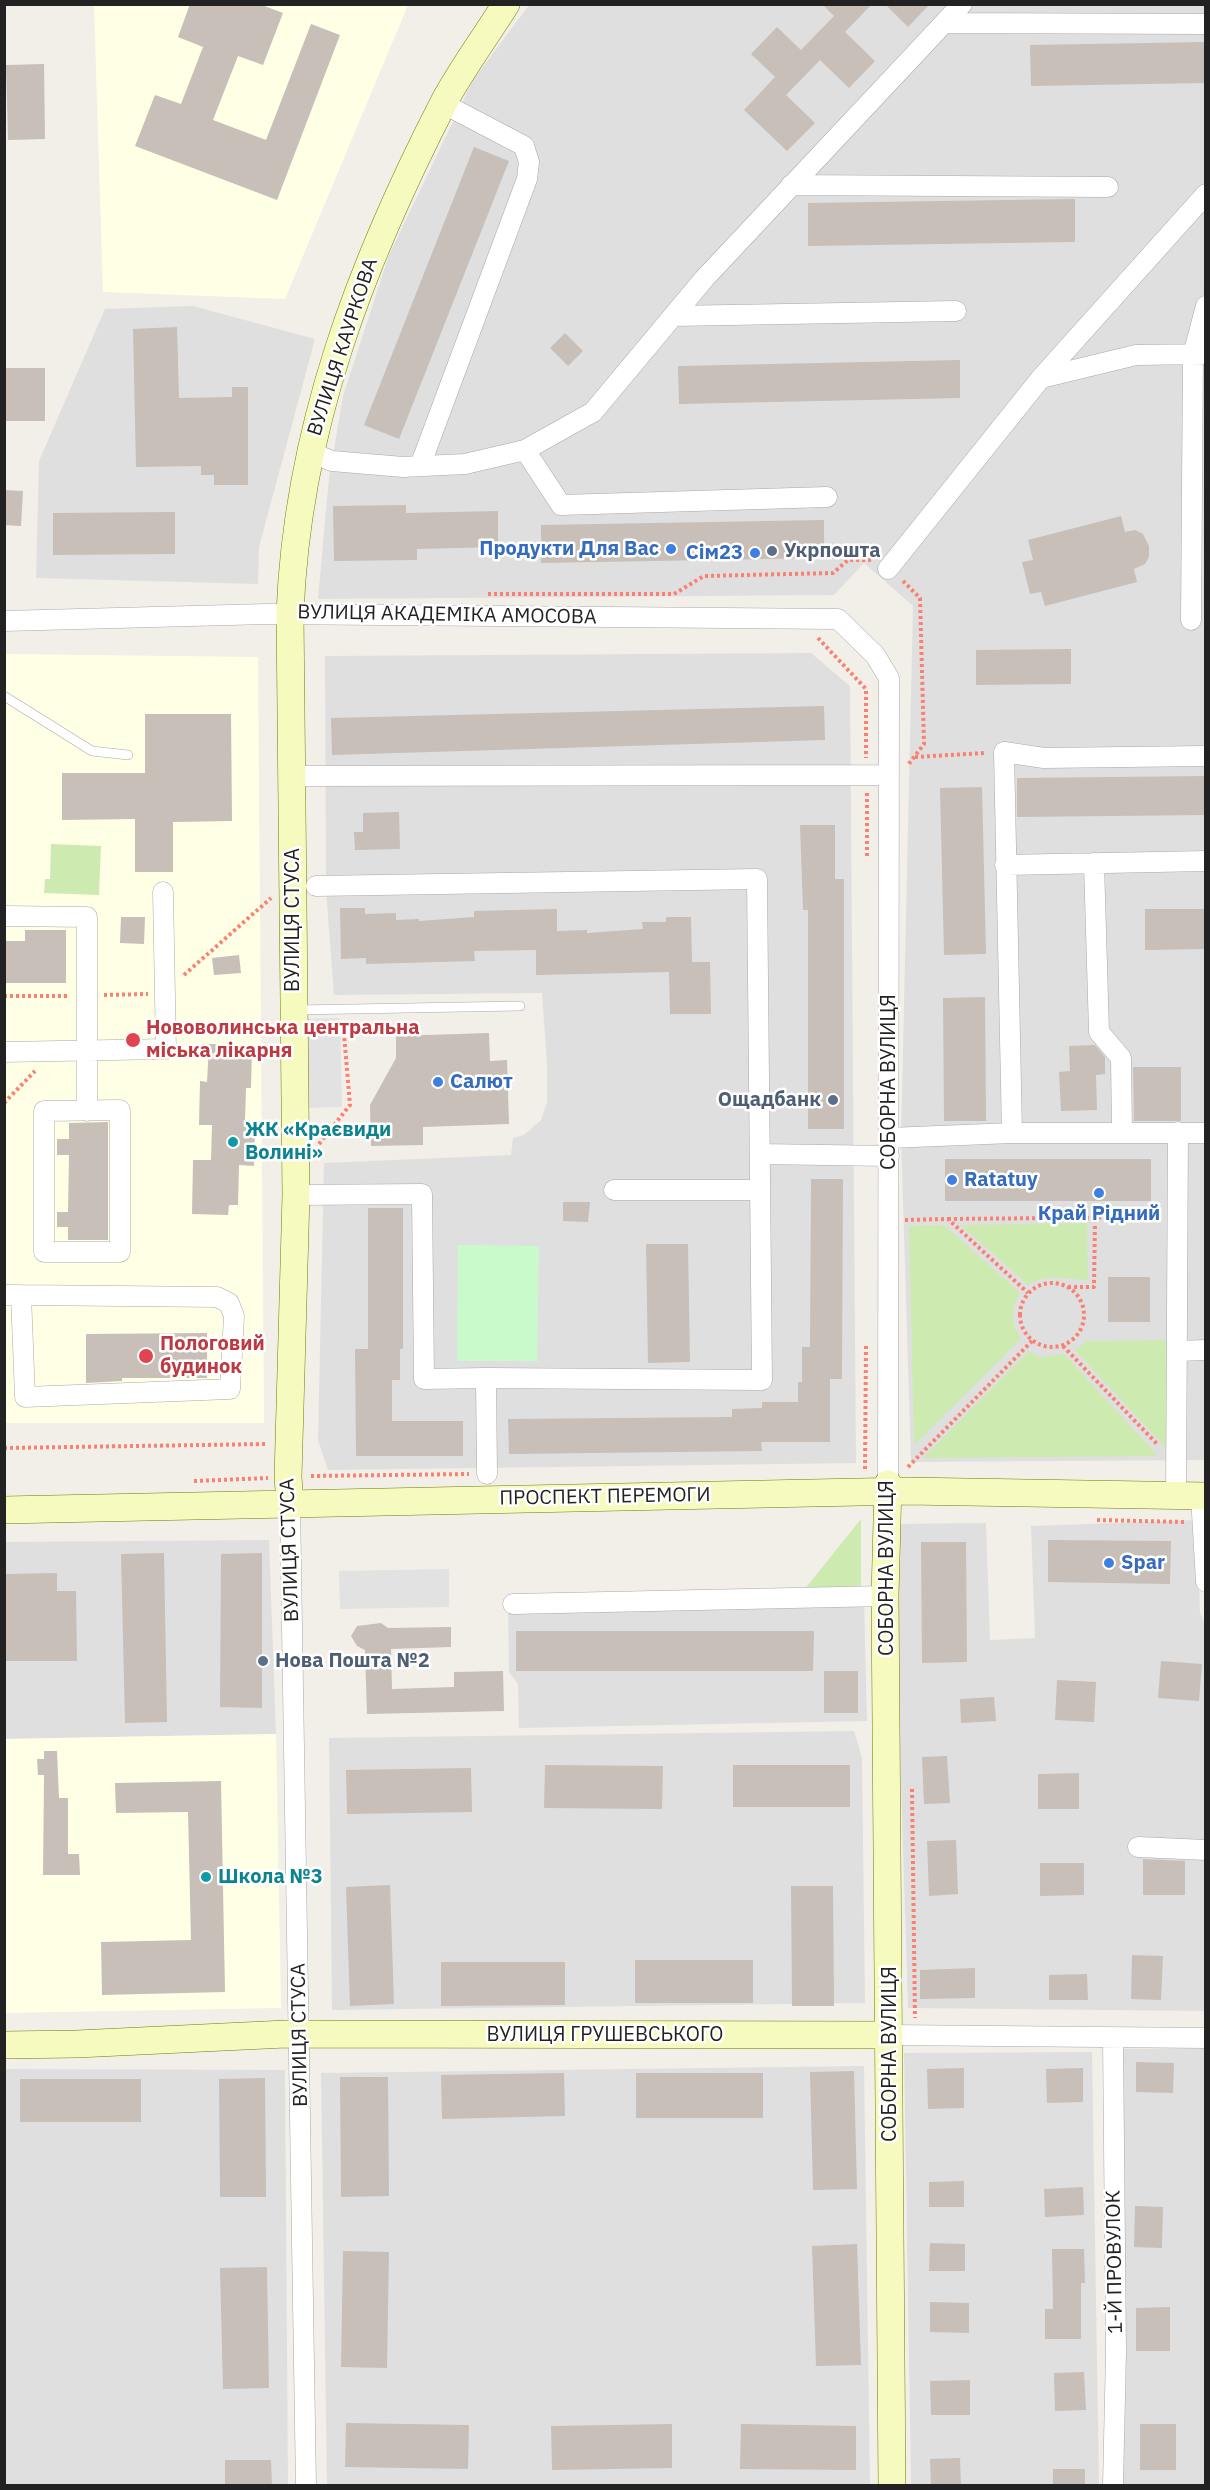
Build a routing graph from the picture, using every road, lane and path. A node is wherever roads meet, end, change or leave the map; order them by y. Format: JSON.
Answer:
{"nodes":[{"id":1,"x":506,"y":4,"type":"edge"},
{"id":2,"x":963,"y":4,"type":"edge"},
{"id":3,"x":945,"y":23,"type":"junction"},
{"id":4,"x":1206,"y":24,"type":"edge"},
{"id":5,"x":444,"y":104,"type":"junction"},
{"id":6,"x":791,"y":185,"type":"junction"},
{"id":7,"x":1108,"y":187,"type":"dead end"},
{"id":8,"x":1206,"y":194,"type":"edge"},
{"id":9,"x":1206,"y":306,"type":"edge"},
{"id":10,"x":956,"y":311,"type":"dead end"},
{"id":11,"x":673,"y":316,"type":"junction"},
{"id":12,"x":1199,"y":355,"type":"edge"},
{"id":13,"x":1041,"y":378,"type":"junction"},
{"id":14,"x":525,"y":450,"type":"junction"},
{"id":15,"x":309,"y":452,"type":"junction"},
{"id":16,"x":420,"y":466,"type":"junction"},
{"id":17,"x":827,"y":497,"type":"dead end"},
{"id":18,"x":888,"y":569,"type":"junction"},
{"id":19,"x":483,"y":594,"type":"dead end"},
{"id":20,"x":920,"y":598,"type":"dead end"},
{"id":21,"x":290,"y":614,"type":"junction"},
{"id":22,"x":1191,"y":620,"type":"dead end"},
{"id":23,"x":4,"y":621,"type":"edge"},
{"id":24,"x":875,"y":655,"type":"joint"},
{"id":25,"x":4,"y":696,"type":"edge"},
{"id":26,"x":1004,"y":752,"type":"junction"},
{"id":27,"x":128,"y":755,"type":"dead end"},
{"id":28,"x":1206,"y":756,"type":"edge"},
{"id":29,"x":914,"y":757,"type":"dead end"},
{"id":30,"x":889,"y":775,"type":"junction"},
{"id":31,"x":293,"y":776,"type":"junction"},
{"id":32,"x":1206,"y":861,"type":"edge"},
{"id":33,"x":1094,"y":863,"type":"junction"},
{"id":34,"x":1005,"y":865,"type":"junction"},
{"id":35,"x":316,"y":886,"type":"dead end"},
{"id":36,"x":163,"y":892,"type":"dead end"},
{"id":37,"x":273,"y":897,"type":"dead end"},
{"id":38,"x":4,"y":916,"type":"edge"},
{"id":39,"x":164,"y":993,"type":"junction"},
{"id":40,"x":520,"y":1006,"type":"dead end"},
{"id":41,"x":294,"y":1010,"type":"junction"},
{"id":42,"x":86,"y":1051,"type":"junction"},
{"id":43,"x":4,"y":1052,"type":"edge"},
{"id":44,"x":55,"y":1052,"type":"junction"},
{"id":45,"x":4,"y":1103,"type":"edge"},
{"id":46,"x":87,"y":1111,"type":"junction"},
{"id":47,"x":1012,"y":1132,"type":"junction"},
{"id":48,"x":1122,"y":1132,"type":"junction"},
{"id":49,"x":1178,"y":1132,"type":"junction"},
{"id":50,"x":1206,"y":1133,"type":"edge"},
{"id":51,"x":889,"y":1147,"type":"junction"},
{"id":52,"x":760,"y":1154,"type":"junction"},
{"id":53,"x":614,"y":1190,"type":"dead end"},
{"id":54,"x":760,"y":1190,"type":"junction"},
{"id":55,"x":296,"y":1195,"type":"junction"},
{"id":56,"x":1178,"y":1217,"type":"junction"},
{"id":57,"x":1095,"y":1218,"type":"junction"},
{"id":58,"x":948,"y":1219,"type":"junction"},
{"id":59,"x":901,"y":1221,"type":"dead end"},
{"id":60,"x":1067,"y":1287,"type":"junction"},
{"id":61,"x":1028,"y":1293,"type":"junction"},
{"id":62,"x":13,"y":1295,"type":"edge"},
{"id":63,"x":1032,"y":1341,"type":"junction"},
{"id":64,"x":1063,"y":1346,"type":"junction"},
{"id":65,"x":1206,"y":1350,"type":"edge"},
{"id":66,"x":1177,"y":1351,"type":"junction"},
{"id":67,"x":486,"y":1378,"type":"junction"},
{"id":68,"x":271,"y":1444,"type":"dead end"},
{"id":69,"x":4,"y":1448,"type":"edge"},
{"id":70,"x":1176,"y":1465,"type":"junction"},
{"id":71,"x":488,"y":1474,"type":"dead end"},
{"id":72,"x":894,"y":1482,"type":"junction"},
{"id":73,"x":1194,"y":1496,"type":"edge"},
{"id":74,"x":290,"y":1503,"type":"junction"},
{"id":75,"x":4,"y":1510,"type":"edge"},
{"id":76,"x":1206,"y":1582,"type":"edge"},
{"id":77,"x":885,"y":1596,"type":"junction"},
{"id":78,"x":513,"y":1604,"type":"dead end"},
{"id":79,"x":1138,"y":1847,"type":"dead end"},
{"id":80,"x":1206,"y":1850,"type":"edge"},
{"id":81,"x":300,"y":2035,"type":"junction"},
{"id":82,"x":890,"y":2035,"type":"junction"},
{"id":83,"x":1206,"y":2038,"type":"edge"},
{"id":84,"x":1113,"y":2039,"type":"junction"},
{"id":85,"x":4,"y":2045,"type":"edge"},
{"id":86,"x":306,"y":2486,"type":"edge"},
{"id":87,"x":892,"y":2486,"type":"edge"},
{"id":88,"x":1113,"y":2486,"type":"edge"}],
"edges":[{"from":1,"to":5,"type":"street","name":"ВУЛИЦЯ КАУРКОВА"},
{"from":2,"to":3,"type":"street"},
{"from":3,"to":4,"type":"street"},
{"from":3,"to":6,"type":"street"},
{"from":5,"to":15,"type":"street","name":"ВУЛИЦЯ КАУРКОВА"},
{"from":5,"to":16,"type":"street"},
{"from":6,"to":7,"type":"street"},
{"from":6,"to":11,"type":"street"},
{"from":8,"to":13,"type":"street"},
{"from":9,"to":12,"type":"street"},
{"from":10,"to":11,"type":"street"},
{"from":11,"to":14,"type":"street"},
{"from":12,"to":13,"type":"street"},
{"from":12,"to":22,"type":"street"},
{"from":13,"to":18,"type":"street"},
{"from":14,"to":16,"type":"street"},
{"from":14,"to":17,"type":"street"},
{"from":15,"to":16,"type":"street"},
{"from":15,"to":21,"type":"street","name":"ВУЛИЦЯ КАУРКОВА"},
{"from":18,"to":19,"type":"path"},
{"from":18,"to":20,"type":"path"},
{"from":21,"to":23,"type":"street","name":"ВУЛИЦЯ АКАДЕМІКА АМОСОВА"},
{"from":21,"to":24,"type":"street","name":"ВУЛИЦЯ АКАДЕМІКА АМОСОВА"},
{"from":21,"to":31,"type":"street","name":"ВУЛИЦЯ СТУСА"},
{"from":24,"to":30,"type":"street","name":"СОБОРНА ВУЛИЦЯ"},
{"from":25,"to":27,"type":"lane"},
{"from":26,"to":28,"type":"street"},
{"from":26,"to":29,"type":"path"},
{"from":26,"to":34,"type":"street"},
{"from":30,"to":31,"type":"street"},
{"from":30,"to":51,"type":"street","name":"СОБОРНА ВУЛИЦЯ"},
{"from":31,"to":41,"type":"street","name":"ВУЛИЦЯ СТУСА"},
{"from":32,"to":33,"type":"street"},
{"from":33,"to":34,"type":"street"},
{"from":33,"to":48,"type":"street"},
{"from":34,"to":47,"type":"street"},
{"from":35,"to":52,"type":"street"},
{"from":36,"to":39,"type":"street"},
{"from":37,"to":39,"type":"path"},
{"from":38,"to":42,"type":"street"},
{"from":39,"to":42,"type":"street"},
{"from":40,"to":41,"type":"lane"},
{"from":41,"to":55,"type":"street","name":"ВУЛИЦЯ СТУСА"},
{"from":42,"to":44,"type":"street"},
{"from":42,"to":46,"type":"street"},
{"from":43,"to":44,"type":"street"},
{"from":44,"to":45,"type":"path"},
{"from":46,"to":46,"type":"street"},
{"from":47,"to":48,"type":"street"},
{"from":47,"to":51,"type":"street"},
{"from":48,"to":49,"type":"street"},
{"from":49,"to":50,"type":"street"},
{"from":49,"to":56,"type":"street"},
{"from":51,"to":52,"type":"street"},
{"from":51,"to":72,"type":"street","name":"СОБОРНА ВУЛИЦЯ"},
{"from":52,"to":54,"type":"street"},
{"from":53,"to":54,"type":"street"},
{"from":54,"to":67,"type":"street"},
{"from":55,"to":67,"type":"street"},
{"from":55,"to":74,"type":"street","name":"ВУЛИЦЯ СТУСА"},
{"from":56,"to":57,"type":"path"},
{"from":56,"to":66,"type":"street"},
{"from":57,"to":58,"type":"path"},
{"from":57,"to":60,"type":"path"},
{"from":58,"to":59,"type":"path"},
{"from":58,"to":61,"type":"path"},
{"from":60,"to":61,"type":"path"},
{"from":60,"to":64,"type":"path"},
{"from":61,"to":63,"type":"path"},
{"from":62,"to":62,"type":"street"},
{"from":63,"to":64,"type":"path"},
{"from":63,"to":72,"type":"path"},
{"from":64,"to":70,"type":"path"},
{"from":65,"to":66,"type":"street"},
{"from":66,"to":70,"type":"street"},
{"from":67,"to":71,"type":"street"},
{"from":68,"to":69,"type":"path"},
{"from":70,"to":73,"type":"street"},
{"from":72,"to":73,"type":"street","name":"ПРОСПЕКТ ПЕРЕМОГИ"},
{"from":72,"to":74,"type":"street","name":"ПРОСПЕКТ ПЕРЕМОГИ"},
{"from":72,"to":77,"type":"street","name":"СОБОРНА ВУЛИЦЯ"},
{"from":73,"to":76,"type":"street"},
{"from":74,"to":75,"type":"street","name":"ПРОСПЕКТ ПЕРЕМОГИ"},
{"from":74,"to":81,"type":"street","name":"ВУЛИЦЯ СТУСА"},
{"from":77,"to":78,"type":"street"},
{"from":77,"to":82,"type":"street","name":"СОБОРНА ВУЛИЦЯ"},
{"from":79,"to":80,"type":"street"},
{"from":81,"to":82,"type":"street","name":"ВУЛИЦЯ ГРУШЕВСЬКОГО"},
{"from":81,"to":85,"type":"street","name":"ВУЛИЦЯ ГРУШЕВСЬКОГО"},
{"from":81,"to":86,"type":"street","name":"ВУЛИЦЯ СТУСА"},
{"from":82,"to":84,"type":"street","name":"ВУЛИЦЯ ГРУШЕВСЬКОГО"},
{"from":82,"to":87,"type":"street","name":"СОБОРНА ВУЛИЦЯ"},
{"from":83,"to":84,"type":"street","name":"ВУЛИЦЯ ГРУШЕВСЬКОГО"},
{"from":84,"to":88,"type":"street","name":"1-Й ПРОВУЛОК"}]}
